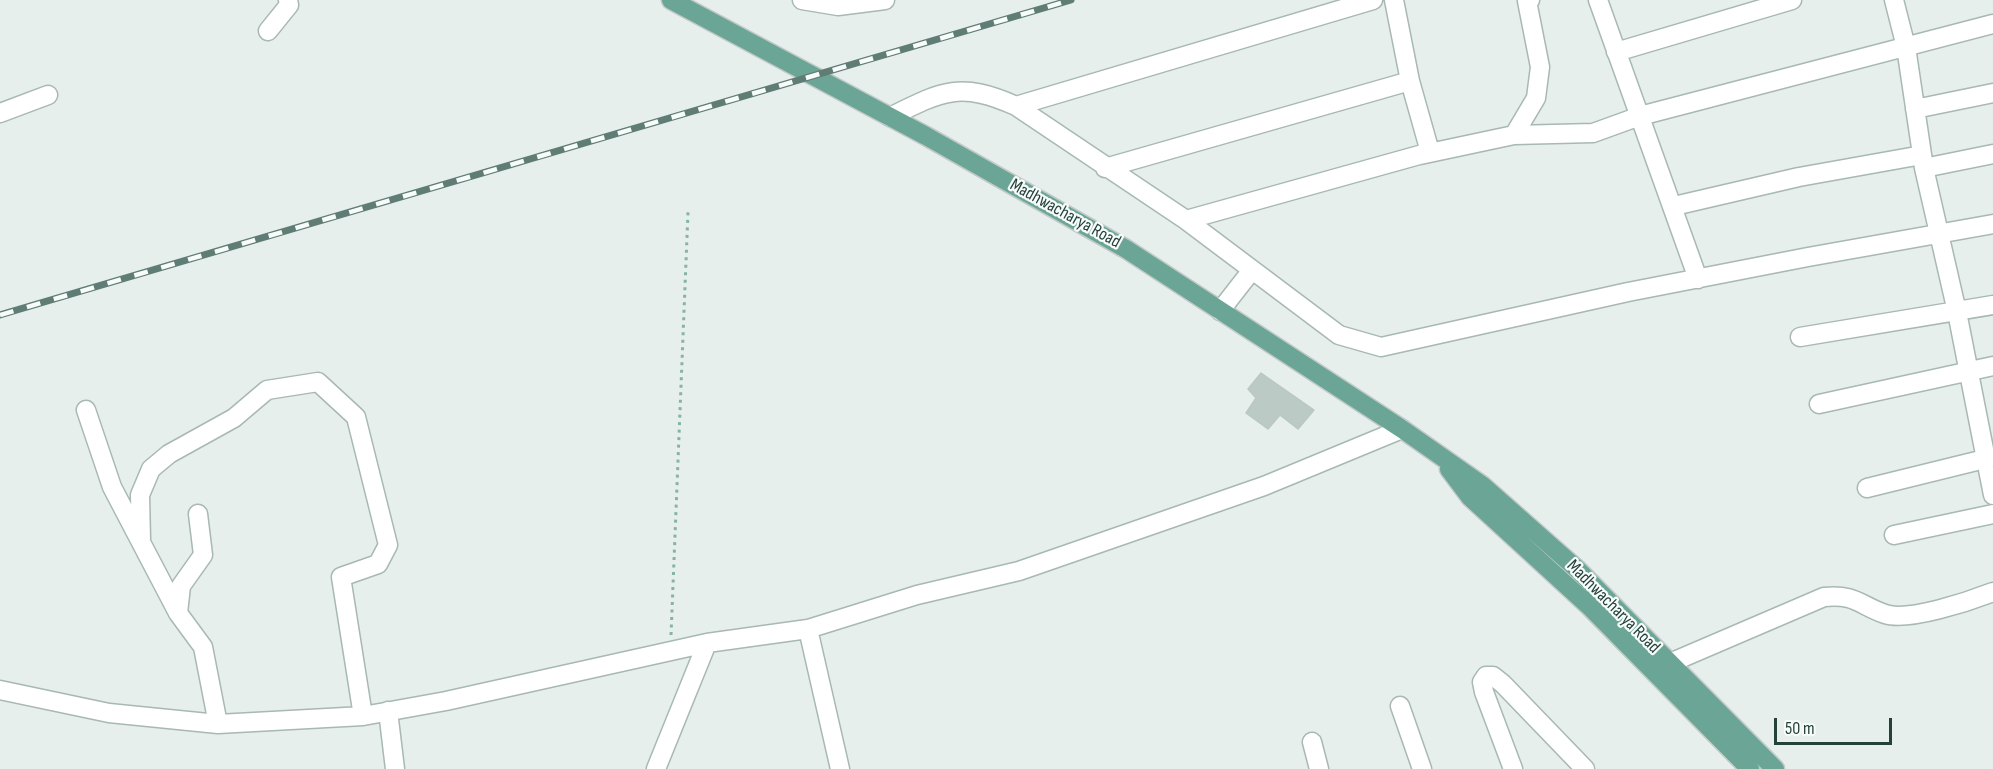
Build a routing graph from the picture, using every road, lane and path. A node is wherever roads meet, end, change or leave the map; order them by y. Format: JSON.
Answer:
{"nodes":[{"id":1,"x":288,"y":0,"type":"edge"},
{"id":2,"x":671,"y":0,"type":"edge"},
{"id":3,"x":802,"y":0,"type":"edge"},
{"id":4,"x":885,"y":0,"type":"edge"},
{"id":5,"x":1373,"y":0,"type":"edge"},
{"id":6,"x":1394,"y":0,"type":"edge"},
{"id":7,"x":1530,"y":0,"type":"edge"},
{"id":8,"x":1598,"y":0,"type":"edge"},
{"id":9,"x":1792,"y":0,"type":"edge"},
{"id":10,"x":1894,"y":0,"type":"edge"},
{"id":11,"x":1993,"y":24,"type":"edge"},
{"id":12,"x":268,"y":31,"type":"dead end"},
{"id":13,"x":1906,"y":47,"type":"junction"},
{"id":14,"x":1616,"y":52,"type":"junction"},
{"id":15,"x":1410,"y":81,"type":"junction"},
{"id":16,"x":1993,"y":93,"type":"edge"},
{"id":17,"x":48,"y":95,"type":"dead end"},
{"id":18,"x":1016,"y":106,"type":"junction"},
{"id":19,"x":1915,"y":109,"type":"junction"},
{"id":20,"x":0,"y":113,"type":"edge"},
{"id":21,"x":1640,"y":116,"type":"junction"},
{"id":22,"x":890,"y":117,"type":"junction"},
{"id":23,"x":1514,"y":135,"type":"junction"},
{"id":24,"x":1993,"y":154,"type":"edge"},
{"id":25,"x":1420,"y":155,"type":"junction"},
{"id":26,"x":1923,"y":161,"type":"junction"},
{"id":27,"x":1105,"y":168,"type":"junction"},
{"id":28,"x":1674,"y":206,"type":"junction"},
{"id":29,"x":688,"y":212,"type":"dead end"},
{"id":30,"x":1186,"y":220,"type":"junction"},
{"id":31,"x":1993,"y":224,"type":"edge"},
{"id":32,"x":1940,"y":233,"type":"junction"},
{"id":33,"x":1252,"y":270,"type":"junction"},
{"id":34,"x":1698,"y":279,"type":"junction"},
{"id":35,"x":1993,"y":305,"type":"edge"},
{"id":36,"x":1220,"y":311,"type":"junction"},
{"id":37,"x":1957,"y":312,"type":"junction"},
{"id":38,"x":1800,"y":337,"type":"dead end"},
{"id":39,"x":1993,"y":366,"type":"edge"},
{"id":40,"x":1968,"y":371,"type":"junction"},
{"id":41,"x":1819,"y":404,"type":"dead end"},
{"id":42,"x":86,"y":410,"type":"dead end"},
{"id":43,"x":1402,"y":429,"type":"junction"},
{"id":44,"x":1441,"y":458,"type":"junction"},
{"id":45,"x":1989,"y":458,"type":"edge"},
{"id":46,"x":1868,"y":488,"type":"dead end"},
{"id":47,"x":1993,"y":495,"type":"edge"},
{"id":48,"x":198,"y":514,"type":"dead end"},
{"id":49,"x":1993,"y":514,"type":"edge"},
{"id":50,"x":1894,"y":535,"type":"dead end"},
{"id":51,"x":141,"y":540,"type":"junction"},
{"id":52,"x":1993,"y":592,"type":"edge"},
{"id":53,"x":178,"y":613,"type":"junction"},
{"id":54,"x":808,"y":629,"type":"junction"},
{"id":55,"x":707,"y":643,"type":"junction"},
{"id":56,"x":671,"y":651,"type":"junction"},
{"id":57,"x":1670,"y":663,"type":"junction"},
{"id":58,"x":0,"y":690,"type":"edge"},
{"id":59,"x":1400,"y":706,"type":"dead end"},
{"id":60,"x":388,"y":711,"type":"junction"},
{"id":61,"x":363,"y":716,"type":"junction"},
{"id":62,"x":218,"y":724,"type":"junction"},
{"id":63,"x":1312,"y":742,"type":"dead end"},
{"id":64,"x":395,"y":769,"type":"edge"},
{"id":65,"x":656,"y":769,"type":"edge"},
{"id":66,"x":840,"y":769,"type":"edge"},
{"id":67,"x":1319,"y":769,"type":"edge"},
{"id":68,"x":1422,"y":769,"type":"edge"},
{"id":69,"x":1513,"y":769,"type":"edge"},
{"id":70,"x":1585,"y":769,"type":"edge"},
{"id":71,"x":1750,"y":769,"type":"edge"},
{"id":72,"x":1775,"y":769,"type":"edge"}],
"edges":[{"from":1,"to":12,"type":"street"},
{"from":2,"to":22,"type":"main road","name":"Madhwacharya Road"},
{"from":3,"to":4,"type":"street"},
{"from":5,"to":18,"type":"street"},
{"from":6,"to":15,"type":"street"},
{"from":7,"to":23,"type":"street"},
{"from":8,"to":14,"type":"street"},
{"from":9,"to":14,"type":"street"},
{"from":10,"to":13,"type":"street"},
{"from":11,"to":13,"type":"street"},
{"from":13,"to":19,"type":"street"},
{"from":13,"to":21,"type":"street"},
{"from":14,"to":21,"type":"street"},
{"from":15,"to":25,"type":"street"},
{"from":15,"to":27,"type":"street"},
{"from":16,"to":19,"type":"street"},
{"from":17,"to":20,"type":"street"},
{"from":18,"to":22,"type":"street"},
{"from":18,"to":27,"type":"street"},
{"from":19,"to":26,"type":"street"},
{"from":21,"to":23,"type":"street"},
{"from":21,"to":28,"type":"street"},
{"from":22,"to":36,"type":"main road","name":"Madhwacharya Road"},
{"from":23,"to":25,"type":"street"},
{"from":24,"to":26,"type":"street"},
{"from":25,"to":30,"type":"street"},
{"from":26,"to":28,"type":"street"},
{"from":26,"to":32,"type":"street"},
{"from":27,"to":30,"type":"street"},
{"from":28,"to":34,"type":"street"},
{"from":29,"to":56,"type":"path"},
{"from":30,"to":33,"type":"street"},
{"from":31,"to":32,"type":"street"},
{"from":32,"to":34,"type":"street"},
{"from":32,"to":37,"type":"street"},
{"from":33,"to":34,"type":"street"},
{"from":33,"to":36,"type":"street"},
{"from":35,"to":37,"type":"street"},
{"from":36,"to":43,"type":"main road","name":"Madhwacharya Road"},
{"from":37,"to":38,"type":"street"},
{"from":37,"to":40,"type":"street"},
{"from":39,"to":40,"type":"street"},
{"from":40,"to":41,"type":"street"},
{"from":40,"to":45,"type":"street"},
{"from":42,"to":51,"type":"street"},
{"from":43,"to":44,"type":"main road","name":"Madhwacharya Road"},
{"from":43,"to":54,"type":"street"},
{"from":44,"to":57,"type":"main road","name":"Madhwacharya Road"},
{"from":44,"to":71,"type":"main road","name":"Madhwacharya Road"},
{"from":45,"to":46,"type":"street"},
{"from":45,"to":47,"type":"street"},
{"from":48,"to":53,"type":"street"},
{"from":49,"to":50,"type":"street"},
{"from":51,"to":53,"type":"street"},
{"from":51,"to":61,"type":"street"},
{"from":52,"to":57,"type":"street"},
{"from":53,"to":62,"type":"street"},
{"from":54,"to":55,"type":"street"},
{"from":54,"to":66,"type":"street"},
{"from":55,"to":56,"type":"street"},
{"from":55,"to":65,"type":"street"},
{"from":56,"to":60,"type":"street"},
{"from":57,"to":72,"type":"main road","name":"Madhwacharya Road"},
{"from":58,"to":62,"type":"street"},
{"from":59,"to":68,"type":"street"},
{"from":60,"to":61,"type":"street"},
{"from":60,"to":64,"type":"street"},
{"from":61,"to":62,"type":"street"},
{"from":63,"to":67,"type":"street"},
{"from":69,"to":70,"type":"street"}]}
